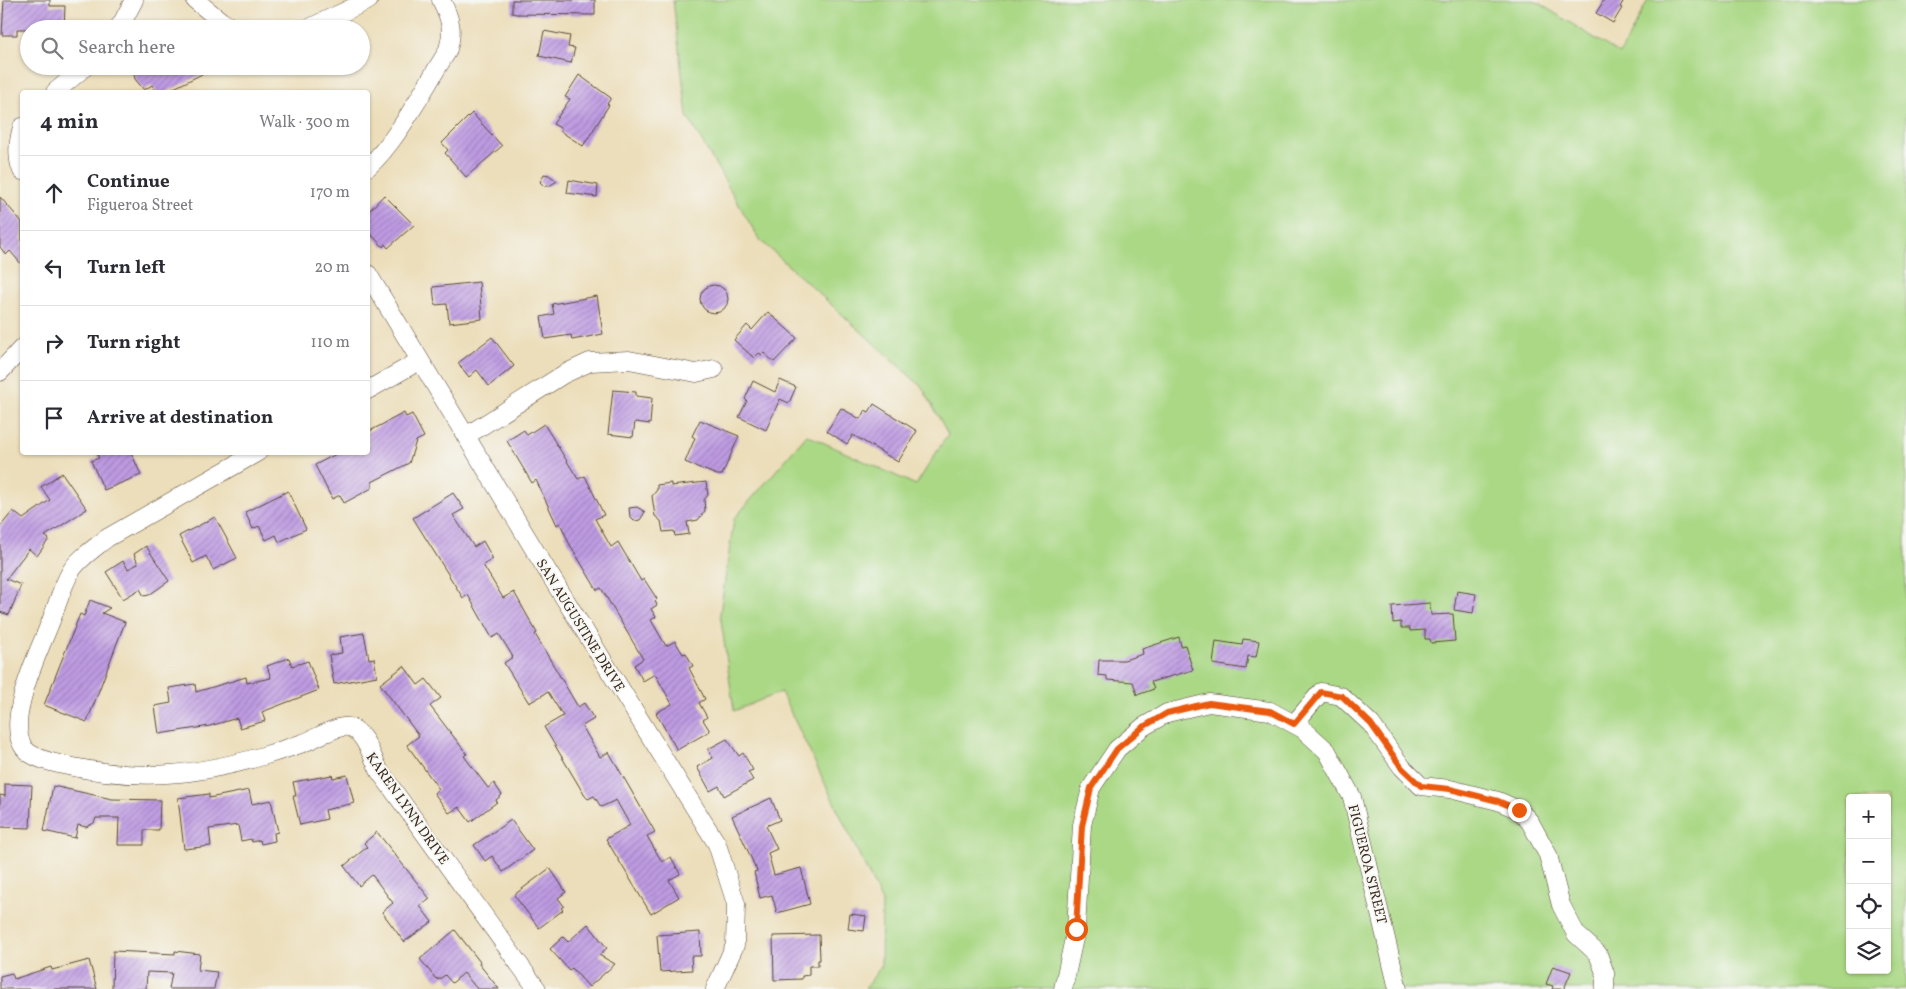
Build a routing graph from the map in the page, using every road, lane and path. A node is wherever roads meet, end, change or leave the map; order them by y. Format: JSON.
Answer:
{"nodes":[{"id":1,"x":134,"y":0,"type":"edge"},
{"id":2,"x":370,"y":0,"type":"edge"},
{"id":3,"x":441,"y":0,"type":"edge"},
{"id":4,"x":198,"y":1,"type":"edge"},
{"id":5,"x":124,"y":20,"type":"edge"},
{"id":6,"x":219,"y":20,"type":"edge"},
{"id":7,"x":327,"y":20,"type":"edge"},
{"id":8,"x":75,"y":75,"type":"edge"},
{"id":9,"x":57,"y":90,"type":"edge"},
{"id":10,"x":20,"y":136,"type":"edge"},
{"id":11,"x":20,"y":162,"type":"edge"},
{"id":12,"x":370,"y":165,"type":"edge"},
{"id":13,"x":370,"y":277,"type":"edge"},
{"id":14,"x":20,"y":350,"type":"edge"},
{"id":15,"x":420,"y":361,"type":"junction"},
{"id":16,"x":714,"y":369,"type":"dead end"},
{"id":17,"x":0,"y":372,"type":"edge"},
{"id":18,"x":370,"y":389,"type":"edge"},
{"id":19,"x":466,"y":436,"type":"junction"},
{"id":20,"x":253,"y":455,"type":"edge"},
{"id":21,"x":1294,"y":724,"type":"junction"},
{"id":22,"x":537,"y":989,"type":"edge"},
{"id":23,"x":715,"y":989,"type":"edge"},
{"id":24,"x":1063,"y":989,"type":"edge"},
{"id":25,"x":1398,"y":989,"type":"edge"},
{"id":26,"x":1605,"y":989,"type":"edge"}],
"edges":[{"from":1,"to":5,"type":"street"},
{"from":2,"to":7,"type":"street"},
{"from":3,"to":12,"type":"street"},
{"from":4,"to":6,"type":"street"},
{"from":8,"to":9,"type":"street"},
{"from":10,"to":11,"type":"street"},
{"from":13,"to":15,"type":"street","name":"SAN AUGUSTINE DRIVE"},
{"from":14,"to":17,"type":"street"},
{"from":15,"to":18,"type":"street"},
{"from":15,"to":19,"type":"street","name":"SAN AUGUSTINE DRIVE"},
{"from":16,"to":19,"type":"street"},
{"from":19,"to":23,"type":"street","name":"SAN AUGUSTINE DRIVE"},
{"from":20,"to":22,"type":"street","name":"KAREN LYNN DRIVE"},
{"from":21,"to":24,"type":"street","name":"FIGUEROA STREET"},
{"from":21,"to":25,"type":"street","name":"FIGUEROA STREET"},
{"from":21,"to":26,"type":"street"}]}
